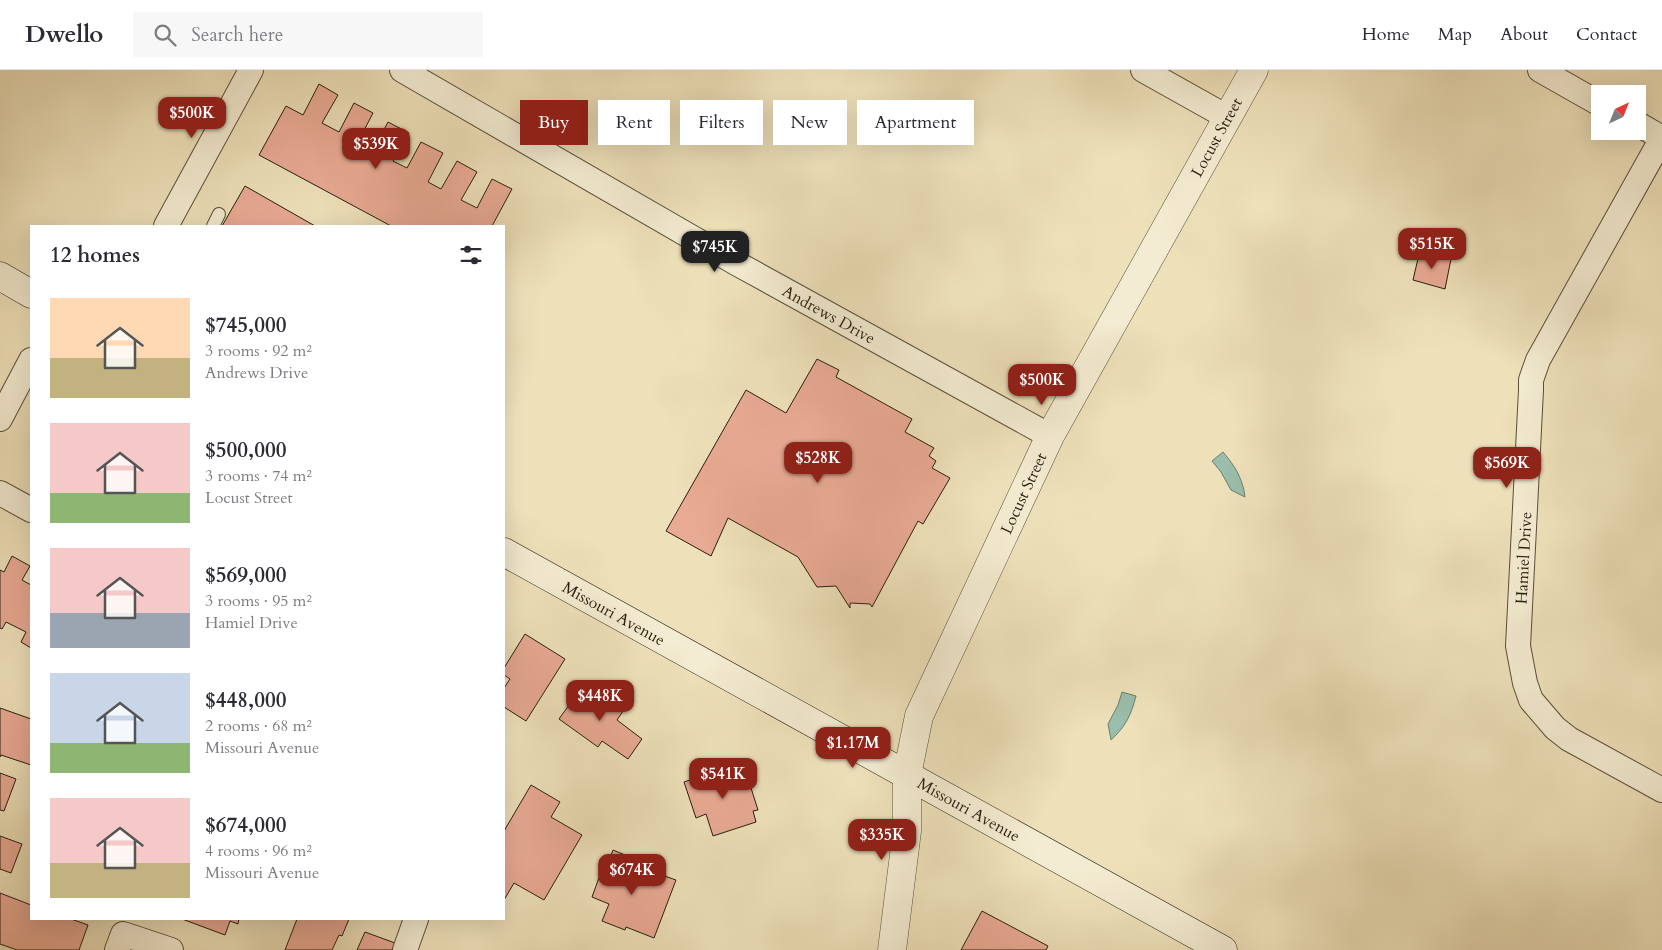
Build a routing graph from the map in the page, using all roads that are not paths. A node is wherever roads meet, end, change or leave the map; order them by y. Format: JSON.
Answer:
{"nodes":[{"id":1,"x":251,"y":70,"type":"edge"},
{"id":2,"x":402,"y":70,"type":"edge"},
{"id":3,"x":1143,"y":70,"type":"edge"},
{"id":4,"x":1254,"y":70,"type":"edge"},
{"id":5,"x":1540,"y":70,"type":"edge"},
{"id":6,"x":1591,"y":99,"type":"edge"},
{"id":7,"x":1227,"y":117,"type":"junction"},
{"id":8,"x":1646,"y":129,"type":"edge"},
{"id":9,"x":1662,"y":138,"type":"edge"},
{"id":10,"x":219,"y":214,"type":"dead end"},
{"id":11,"x":167,"y":225,"type":"edge"},
{"id":12,"x":213,"y":225,"type":"edge"},
{"id":13,"x":0,"y":276,"type":"edge"},
{"id":14,"x":30,"y":293,"type":"edge"},
{"id":15,"x":30,"y":362,"type":"edge"},
{"id":16,"x":0,"y":419,"type":"edge"},
{"id":17,"x":1050,"y":436,"type":"junction"},
{"id":18,"x":0,"y":493,"type":"edge"},
{"id":19,"x":30,"y":509,"type":"edge"},
{"id":20,"x":505,"y":553,"type":"edge"},
{"id":21,"x":907,"y":775,"type":"junction"},
{"id":22,"x":1662,"y":790,"type":"edge"},
{"id":23,"x":416,"y":920,"type":"edge"},
{"id":24,"x":120,"y":934,"type":"edge"},
{"id":25,"x":171,"y":950,"type":"edge"},
{"id":26,"x":404,"y":950,"type":"edge"},
{"id":27,"x":892,"y":950,"type":"edge"},
{"id":28,"x":1224,"y":950,"type":"edge"}],
"edges":[{"from":1,"to":11,"type":"street"},
{"from":2,"to":17,"type":"street","name":"Andrews Drive"},
{"from":3,"to":7,"type":"street"},
{"from":4,"to":7,"type":"street","name":"Locust Street"},
{"from":5,"to":6,"type":"street"},
{"from":7,"to":17,"type":"street","name":"Locust Street"},
{"from":8,"to":9,"type":"street"},
{"from":9,"to":22,"type":"street","name":"Hamiel Drive"},
{"from":10,"to":12,"type":"lane"},
{"from":13,"to":14,"type":"street"},
{"from":15,"to":16,"type":"street"},
{"from":17,"to":21,"type":"street","name":"Locust Street"},
{"from":18,"to":19,"type":"street"},
{"from":20,"to":21,"type":"street","name":"Missouri Avenue"},
{"from":21,"to":27,"type":"street","name":"Locust Street"},
{"from":21,"to":28,"type":"street","name":"Missouri Avenue"},
{"from":23,"to":26,"type":"street"},
{"from":24,"to":25,"type":"street"}]}
